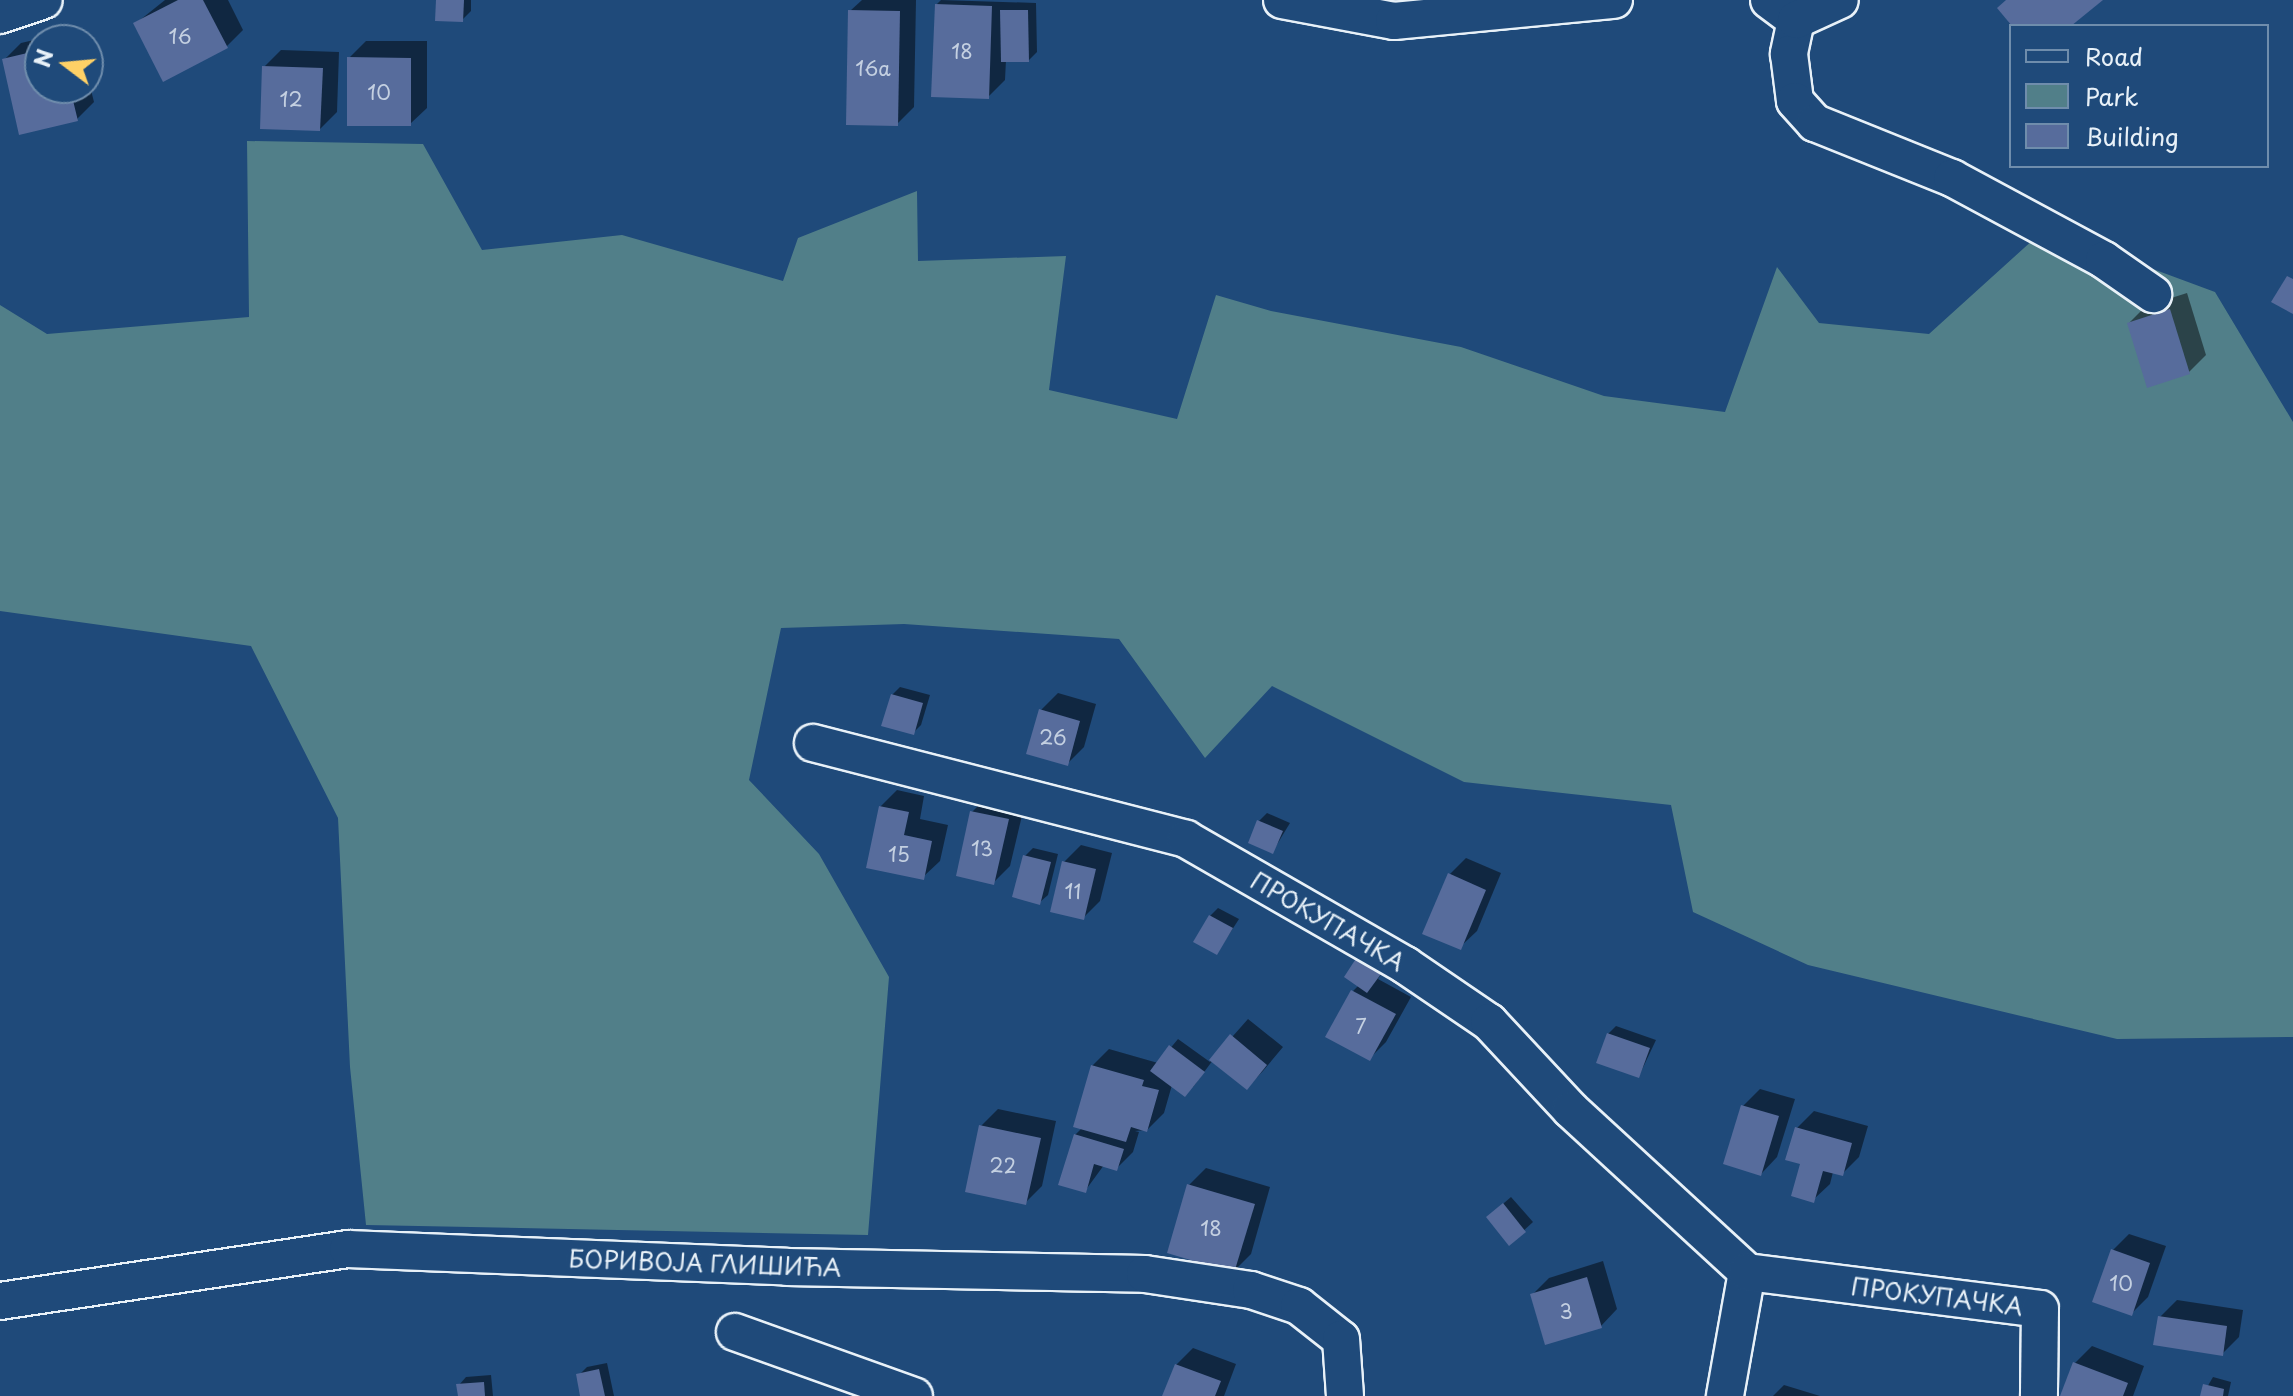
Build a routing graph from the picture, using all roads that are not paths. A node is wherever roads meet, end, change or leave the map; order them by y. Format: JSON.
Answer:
{"nodes":[{"id":1,"x":44,"y":0,"type":"edge"},
{"id":2,"x":1282,"y":0,"type":"edge"},
{"id":3,"x":1614,"y":0,"type":"edge"},
{"id":4,"x":1840,"y":0,"type":"edge"},
{"id":5,"x":1783,"y":10,"type":"edge"},
{"id":6,"x":0,"y":15,"type":"edge"},
{"id":7,"x":2153,"y":294,"type":"dead end"},
{"id":8,"x":813,"y":743,"type":"dead end"},
{"id":9,"x":1747,"y":1272,"type":"junction"},
{"id":10,"x":0,"y":1301,"type":"edge"},
{"id":11,"x":735,"y":1332,"type":"dead end"},
{"id":12,"x":914,"y":1396,"type":"edge"},
{"id":13,"x":1345,"y":1396,"type":"edge"},
{"id":14,"x":1725,"y":1396,"type":"edge"},
{"id":15,"x":2039,"y":1396,"type":"edge"}],
"edges":[{"from":1,"to":6,"type":"street"},
{"from":2,"to":3,"type":"street"},
{"from":4,"to":5,"type":"street"},
{"from":5,"to":7,"type":"street"},
{"from":8,"to":9,"type":"street","name":"ПРОКУПАЧКА"},
{"from":9,"to":14,"type":"street"},
{"from":9,"to":15,"type":"street","name":"ПРОКУПАЧКА"},
{"from":10,"to":13,"type":"street","name":"БОРИВОЈА ГЛИШИЋА"},
{"from":11,"to":12,"type":"street"}]}
